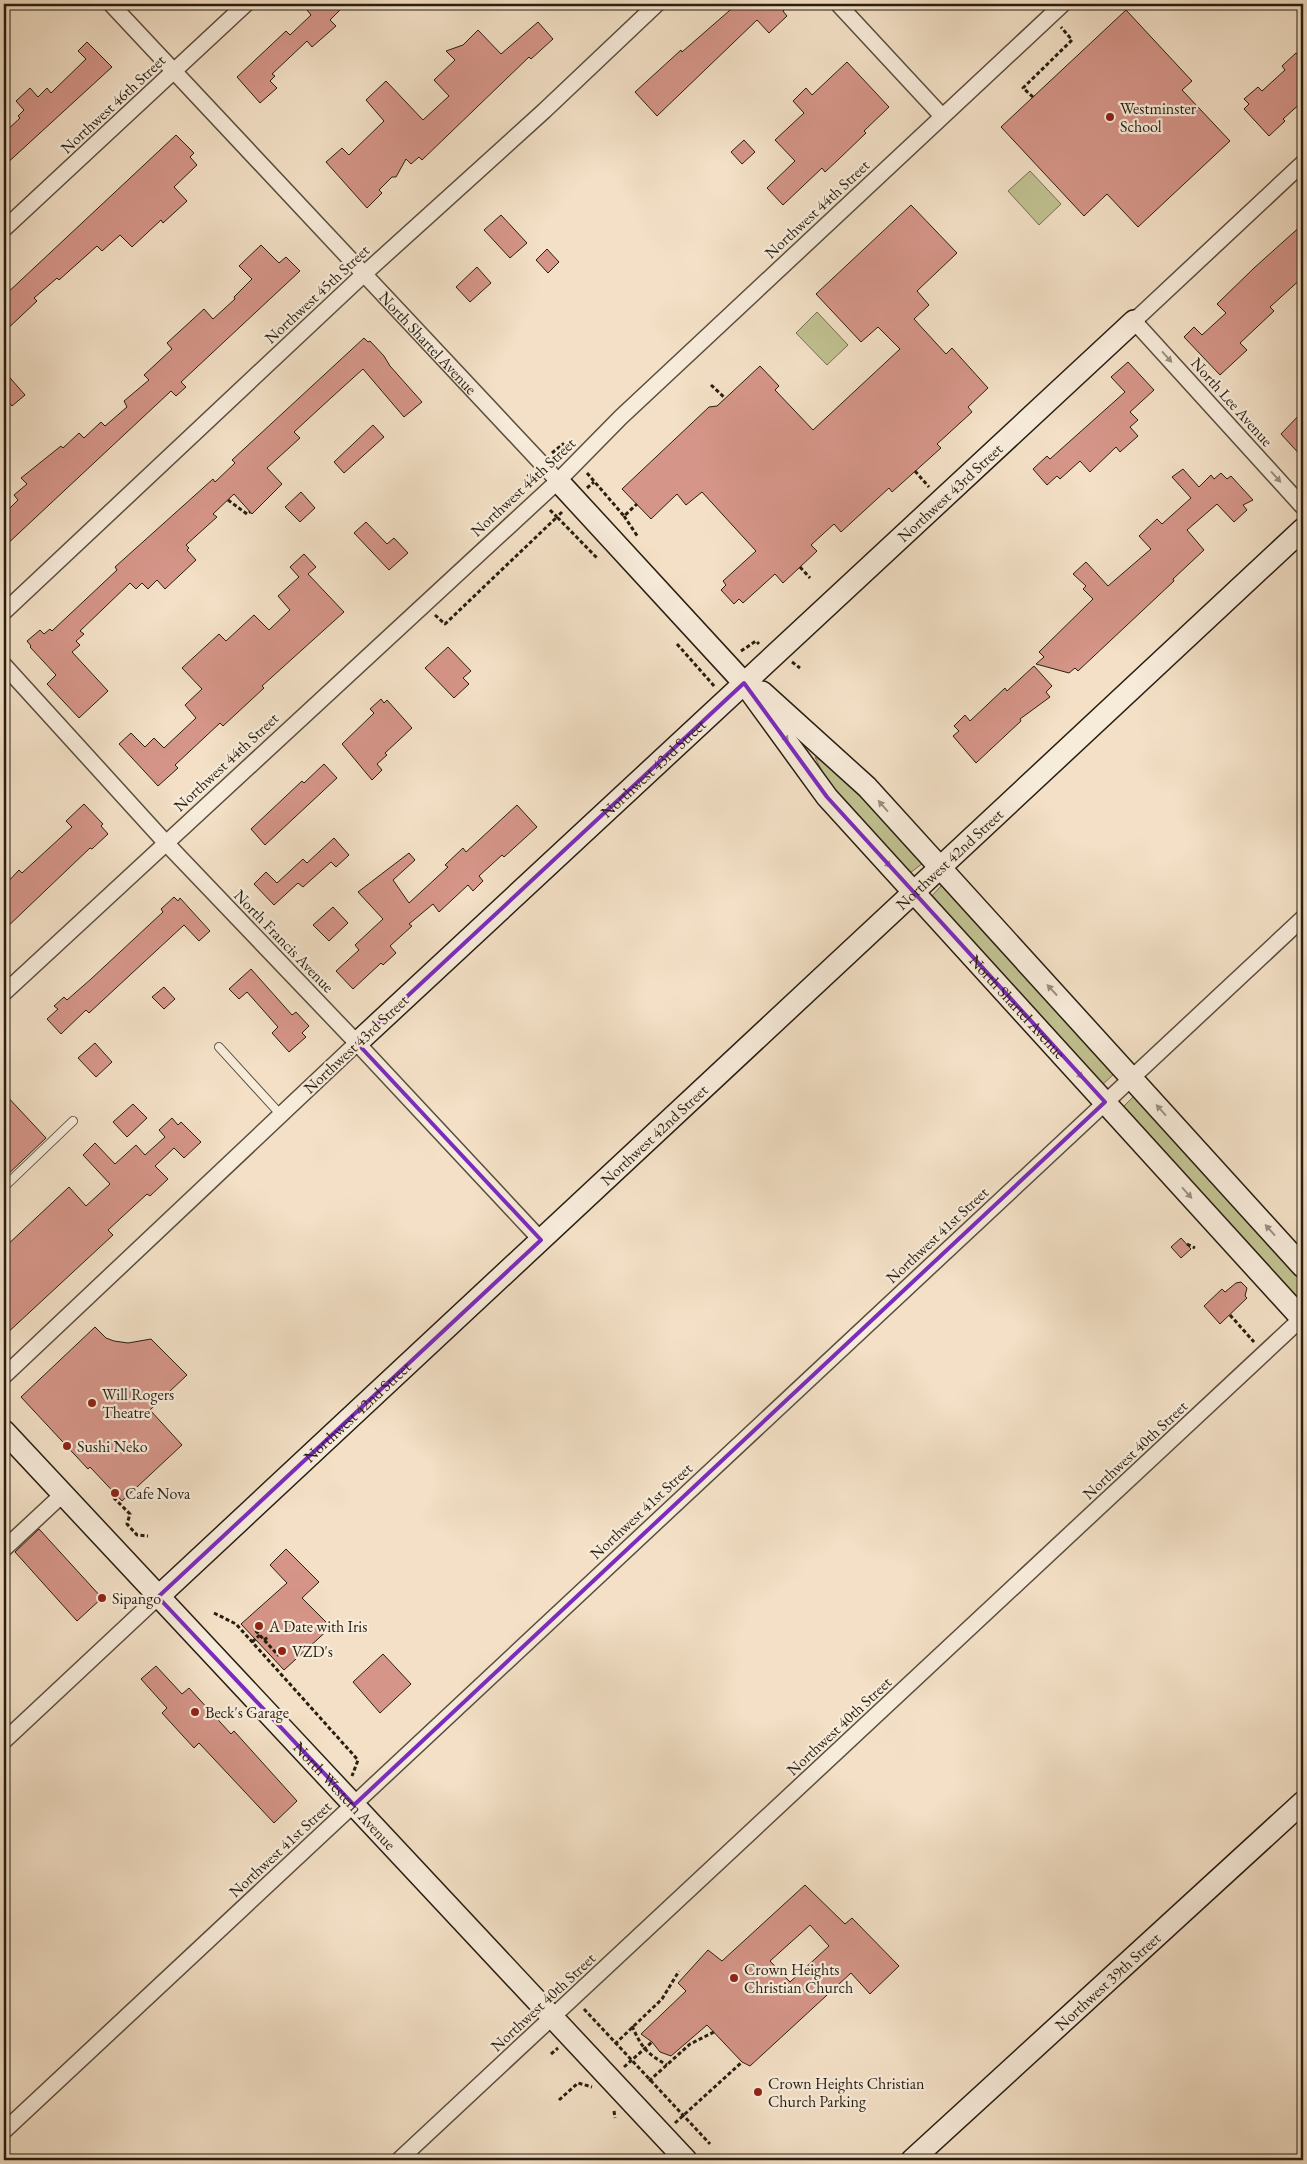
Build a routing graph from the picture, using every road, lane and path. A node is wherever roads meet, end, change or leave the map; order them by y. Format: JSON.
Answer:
{"nodes":[{"id":1,"x":111,"y":4,"type":"edge"},
{"id":2,"x":246,"y":4,"type":"edge"},
{"id":3,"x":657,"y":4,"type":"edge"},
{"id":4,"x":838,"y":4,"type":"edge"},
{"id":5,"x":1063,"y":4,"type":"edge"},
{"id":6,"x":1050,"y":16,"type":"junction"},
{"id":7,"x":173,"y":71,"type":"junction"},
{"id":8,"x":1033,"y":97,"type":"dead end"},
{"id":9,"x":942,"y":116,"type":"junction"},
{"id":10,"x":1303,"y":163,"type":"edge"},
{"id":11,"x":4,"y":229,"type":"edge"},
{"id":12,"x":364,"y":274,"type":"junction"},
{"id":13,"x":1134,"y":321,"type":"junction"},
{"id":14,"x":711,"y":384,"type":"dead end"},
{"id":15,"x":725,"y":398,"type":"dead end"},
{"id":16,"x":558,"y":480,"type":"junction"},
{"id":17,"x":228,"y":500,"type":"dead end"},
{"id":18,"x":637,"y":504,"type":"dead end"},
{"id":19,"x":1303,"y":507,"type":"edge"},
{"id":20,"x":250,"y":512,"type":"dead end"},
{"id":21,"x":629,"y":512,"type":"dead end"},
{"id":22,"x":624,"y":516,"type":"dead end"},
{"id":23,"x":1303,"y":529,"type":"edge"},
{"id":24,"x":644,"y":544,"type":"dead end"},
{"id":25,"x":598,"y":558,"type":"dead end"},
{"id":26,"x":800,"y":567,"type":"dead end"},
{"id":27,"x":810,"y":578,"type":"dead end"},
{"id":28,"x":424,"y":604,"type":"junction"},
{"id":29,"x":4,"y":612,"type":"edge"},
{"id":30,"x":677,"y":644,"type":"dead end"},
{"id":31,"x":736,"y":646,"type":"dead end"},
{"id":32,"x":779,"y":651,"type":"junction"},
{"id":33,"x":4,"y":665,"type":"edge"},
{"id":34,"x":744,"y":683,"type":"junction"},
{"id":35,"x":721,"y":694,"type":"dead end"},
{"id":36,"x":165,"y":842,"type":"junction"},
{"id":37,"x":939,"y":868,"type":"junction"},
{"id":38,"x":913,"y":892,"type":"junction"},
{"id":39,"x":1303,"y":918,"type":"edge"},
{"id":40,"x":4,"y":993,"type":"edge"},
{"id":41,"x":357,"y":1043,"type":"junction"},
{"id":42,"x":219,"y":1047,"type":"dead end"},
{"id":43,"x":1132,"y":1077,"type":"junction"},
{"id":44,"x":1105,"y":1102,"type":"junction"},
{"id":45,"x":281,"y":1115,"type":"junction"},
{"id":46,"x":73,"y":1121,"type":"dead end"},
{"id":47,"x":4,"y":1187,"type":"edge"},
{"id":48,"x":541,"y":1240,"type":"junction"},
{"id":49,"x":1187,"y":1244,"type":"dead end"},
{"id":50,"x":1195,"y":1248,"type":"dead end"},
{"id":51,"x":1303,"y":1266,"type":"edge"},
{"id":52,"x":1230,"y":1315,"type":"dead end"},
{"id":53,"x":1303,"y":1319,"type":"edge"},
{"id":54,"x":1264,"y":1353,"type":"junction"},
{"id":55,"x":4,"y":1376,"type":"edge"},
{"id":56,"x":4,"y":1431,"type":"edge"},
{"id":57,"x":115,"y":1493,"type":"dead end"},
{"id":58,"x":62,"y":1495,"type":"junction"},
{"id":59,"x":148,"y":1536,"type":"dead end"},
{"id":60,"x":4,"y":1549,"type":"edge"},
{"id":61,"x":158,"y":1597,"type":"junction"},
{"id":62,"x":214,"y":1613,"type":"dead end"},
{"id":63,"x":259,"y":1626,"type":"dead end"},
{"id":64,"x":260,"y":1635,"type":"junction"},
{"id":65,"x":268,"y":1637,"type":"dead end"},
{"id":66,"x":264,"y":1640,"type":"junction"},
{"id":67,"x":252,"y":1642,"type":"junction"},
{"id":68,"x":282,"y":1651,"type":"dead end"},
{"id":69,"x":4,"y":1741,"type":"edge"},
{"id":70,"x":350,"y":1781,"type":"dead end"},
{"id":71,"x":1303,"y":1802,"type":"edge"},
{"id":72,"x":354,"y":1804,"type":"junction"},
{"id":73,"x":679,"y":1971,"type":"dead end"},
{"id":74,"x":574,"y":1997,"type":"junction"},
{"id":75,"x":552,"y":2017,"type":"junction"},
{"id":76,"x":632,"y":2026,"type":"junction"},
{"id":77,"x":714,"y":2032,"type":"dead end"},
{"id":78,"x":615,"y":2044,"type":"junction"},
{"id":79,"x":742,"y":2062,"type":"dead end"},
{"id":80,"x":667,"y":2065,"type":"junction"},
{"id":81,"x":649,"y":2081,"type":"junction"},
{"id":82,"x":599,"y":2089,"type":"dead end"},
{"id":83,"x":559,"y":2100,"type":"dead end"},
{"id":84,"x":614,"y":2105,"type":"dead end"},
{"id":85,"x":682,"y":2116,"type":"junction"},
{"id":86,"x":614,"y":2118,"type":"dead end"},
{"id":87,"x":4,"y":2131,"type":"edge"},
{"id":88,"x":668,"y":2141,"type":"junction"},
{"id":89,"x":710,"y":2144,"type":"dead end"},
{"id":90,"x":399,"y":2160,"type":"edge"},
{"id":91,"x":686,"y":2160,"type":"edge"},
{"id":92,"x":912,"y":2160,"type":"edge"}],
"edges":[{"from":1,"to":7,"type":"street","name":"North Shartel Avenue"},
{"from":2,"to":7,"type":"street","name":"Northwest 46th Street"},
{"from":3,"to":12,"type":"street","name":"Northwest 45th Street"},
{"from":4,"to":9,"type":"street"},
{"from":5,"to":6,"type":"street","name":"Northwest 44th Street"},
{"from":6,"to":8,"type":"path"},
{"from":6,"to":9,"type":"street","name":"Northwest 44th Street"},
{"from":7,"to":11,"type":"street","name":"Northwest 46th Street"},
{"from":7,"to":12,"type":"street","name":"North Shartel Avenue"},
{"from":9,"to":16,"type":"street","name":"Northwest 44th Street"},
{"from":10,"to":13,"type":"street","name":"Northwest 43rd Street"},
{"from":12,"to":16,"type":"street","name":"North Shartel Avenue"},
{"from":12,"to":29,"type":"street","name":"Northwest 45th Street"},
{"from":13,"to":19,"type":"street","name":"North Lee Avenue","one_way":true},
{"from":13,"to":32,"type":"street","name":"Northwest 43rd Street"},
{"from":14,"to":15,"type":"path"},
{"from":16,"to":28,"type":"street","name":"Northwest 44th Street"},
{"from":16,"to":34,"type":"street","name":"North Shartel Avenue"},
{"from":17,"to":20,"type":"path"},
{"from":18,"to":21,"type":"path"},
{"from":22,"to":24,"type":"path"},
{"from":23,"to":37,"type":"street","name":"Northwest 42nd Street"},
{"from":25,"to":28,"type":"path"},
{"from":26,"to":27,"type":"path"},
{"from":28,"to":36,"type":"street","name":"Northwest 44th Street"},
{"from":30,"to":35,"type":"path"},
{"from":31,"to":32,"type":"path"},
{"from":32,"to":34,"type":"street","name":"Northwest 43rd Street"},
{"from":33,"to":36,"type":"street","name":"North Francis Avenue"},
{"from":37,"to":34,"type":"street","name":"North Shartel Avenue","one_way":true},
{"from":34,"to":38,"type":"street","name":"North Shartel Avenue","one_way":true},
{"from":34,"to":41,"type":"street","name":"Northwest 43rd Street"},
{"from":36,"to":40,"type":"street","name":"Northwest 44th Street"},
{"from":36,"to":41,"type":"street","name":"North Francis Avenue"},
{"from":37,"to":38,"type":"street","name":"Northwest 42nd Street"},
{"from":43,"to":37,"type":"street","name":"North Shartel Avenue","one_way":true},
{"from":38,"to":44,"type":"street","name":"North Shartel Avenue","one_way":true},
{"from":38,"to":48,"type":"street","name":"Northwest 42nd Street"},
{"from":39,"to":43,"type":"street","name":"Northwest 41st Street"},
{"from":41,"to":45,"type":"street","name":"Northwest 43rd Street"},
{"from":41,"to":48,"type":"street","name":"North Francis Avenue"},
{"from":42,"to":45,"type":"lane"},
{"from":43,"to":44,"type":"street","name":"Northwest 41st Street"},
{"from":51,"to":43,"type":"street","name":"North Shartel Avenue","one_way":true},
{"from":44,"to":53,"type":"street","name":"North Shartel Avenue","one_way":true},
{"from":44,"to":72,"type":"street","name":"Northwest 41st Street"},
{"from":45,"to":55,"type":"street","name":"Northwest 43rd Street"},
{"from":46,"to":47,"type":"lane"},
{"from":48,"to":61,"type":"street","name":"Northwest 42nd Street"},
{"from":49,"to":50,"type":"path"},
{"from":52,"to":54,"type":"path"},
{"from":53,"to":54,"type":"street","name":"Northwest 40th Street"},
{"from":54,"to":74,"type":"street","name":"Northwest 40th Street"},
{"from":56,"to":58,"type":"street","name":"North Western Avenue"},
{"from":57,"to":59,"type":"path"},
{"from":58,"to":60,"type":"street"},
{"from":58,"to":61,"type":"street","name":"North Western Avenue"},
{"from":61,"to":69,"type":"street","name":"Northwest 42nd Street"},
{"from":61,"to":72,"type":"street","name":"North Western Avenue"},
{"from":62,"to":67,"type":"path"},
{"from":63,"to":64,"type":"path"},
{"from":64,"to":66,"type":"path"},
{"from":64,"to":67,"type":"path"},
{"from":65,"to":66,"type":"path"},
{"from":66,"to":68,"type":"path"},
{"from":67,"to":70,"type":"path"},
{"from":71,"to":92,"type":"street","name":"Northwest 39th Street"},
{"from":72,"to":75,"type":"street","name":"North Western Avenue"},
{"from":72,"to":87,"type":"street","name":"Northwest 41st Street"},
{"from":73,"to":76,"type":"path"},
{"from":74,"to":75,"type":"street","name":"Northwest 40th Street"},
{"from":74,"to":78,"type":"path"},
{"from":75,"to":88,"type":"street","name":"North Western Avenue"},
{"from":75,"to":90,"type":"street","name":"Northwest 40th Street"},
{"from":76,"to":78,"type":"path"},
{"from":76,"to":80,"type":"path"},
{"from":77,"to":80,"type":"path"},
{"from":78,"to":81,"type":"path"},
{"from":79,"to":85,"type":"path"},
{"from":80,"to":81,"type":"path"},
{"from":81,"to":85,"type":"path"},
{"from":82,"to":83,"type":"path"},
{"from":84,"to":86,"type":"path"},
{"from":85,"to":88,"type":"path"},
{"from":85,"to":89,"type":"path"},
{"from":88,"to":91,"type":"street","name":"North Western Avenue"}]}
